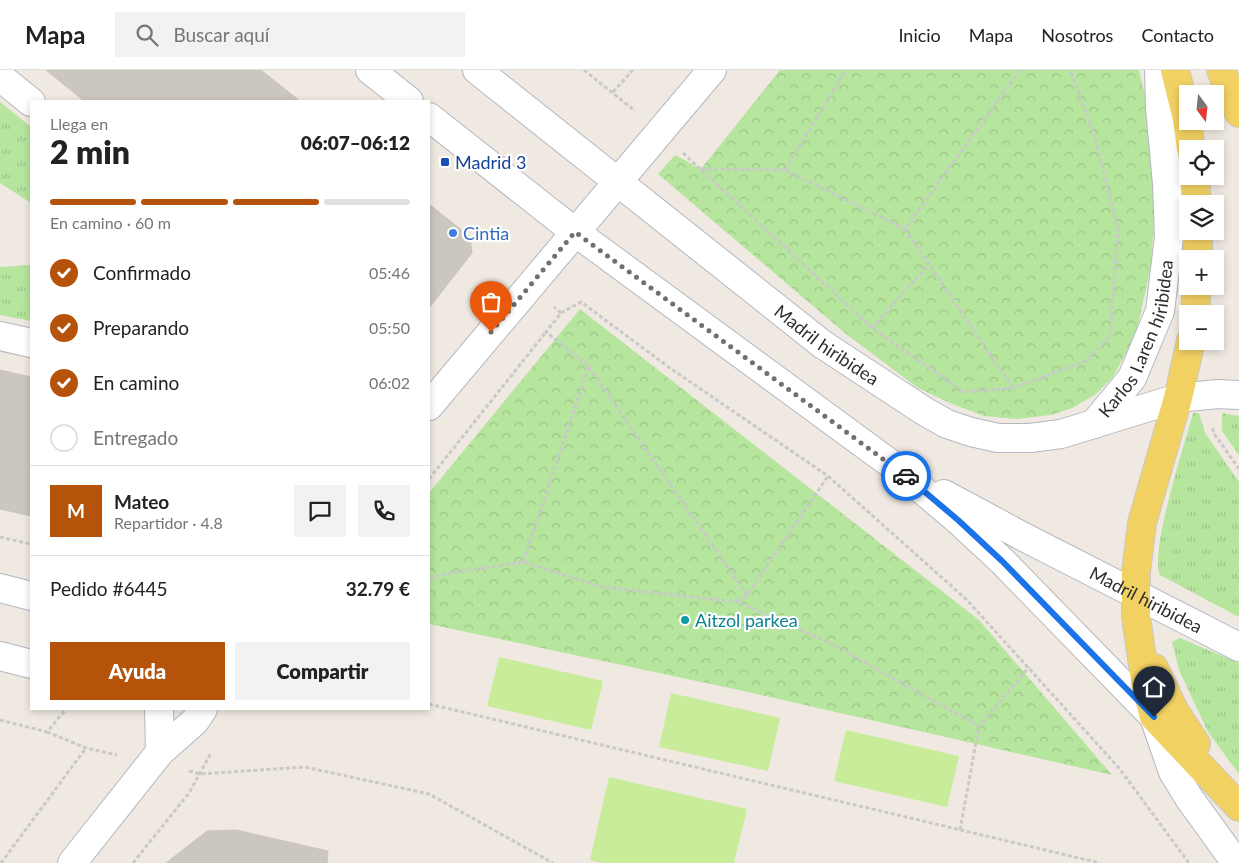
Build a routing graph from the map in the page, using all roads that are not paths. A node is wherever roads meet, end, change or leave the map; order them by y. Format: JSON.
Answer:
{"nodes":[{"id":1,"x":370,"y":70,"type":"edge"},
{"id":2,"x":477,"y":70,"type":"edge"},
{"id":3,"x":712,"y":70,"type":"edge"},
{"id":4,"x":1160,"y":70,"type":"edge"},
{"id":5,"x":1175,"y":70,"type":"edge"},
{"id":6,"x":1221,"y":70,"type":"edge"},
{"id":7,"x":0,"y":77,"type":"edge"},
{"id":8,"x":408,"y":100,"type":"edge"},
{"id":9,"x":30,"y":101,"type":"edge"},
{"id":10,"x":1239,"y":113,"type":"edge"},
{"id":11,"x":430,"y":118,"type":"edge"},
{"id":12,"x":1190,"y":140,"type":"edge"},
{"id":13,"x":618,"y":182,"type":"junction"},
{"id":14,"x":575,"y":232,"type":"junction"},
{"id":15,"x":0,"y":336,"type":"edge"},
{"id":16,"x":30,"y":343,"type":"edge"},
{"id":17,"x":1189,"y":350,"type":"edge"},
{"id":18,"x":1239,"y":395,"type":"edge"},
{"id":19,"x":1178,"y":398,"type":"junction"},
{"id":20,"x":430,"y":405,"type":"edge"},
{"id":21,"x":1094,"y":424,"type":"junction"},
{"id":22,"x":895,"y":467,"type":"junction"},
{"id":23,"x":0,"y":588,"type":"edge"},
{"id":24,"x":30,"y":596,"type":"edge"},
{"id":25,"x":1136,"y":605,"type":"junction"},
{"id":26,"x":1239,"y":647,"type":"edge"},
{"id":27,"x":0,"y":656,"type":"edge"},
{"id":28,"x":30,"y":664,"type":"edge"},
{"id":29,"x":1128,"y":690,"type":"junction"},
{"id":30,"x":159,"y":710,"type":"edge"},
{"id":31,"x":202,"y":710,"type":"edge"},
{"id":32,"x":1154,"y":717,"type":"junction"},
{"id":33,"x":156,"y":758,"type":"junction"},
{"id":34,"x":1173,"y":772,"type":"junction"},
{"id":35,"x":1236,"y":804,"type":"edge"},
{"id":36,"x":72,"y":863,"type":"edge"},
{"id":37,"x":1236,"y":863,"type":"edge"}],
"edges":[{"from":1,"to":8,"type":"main road"},
{"from":2,"to":13,"type":"main road","name":"Madril hiribidea"},
{"from":3,"to":13,"type":"main road"},
{"from":4,"to":21,"type":"main road","name":"Karlos I.aren hiribidea"},
{"from":5,"to":12,"type":"main road"},
{"from":6,"to":10,"type":"main road"},
{"from":7,"to":9,"type":"main road"},
{"from":11,"to":14,"type":"main road","name":"Madril hiribidea"},
{"from":13,"to":14,"type":"main road"},
{"from":13,"to":21,"type":"main road","name":"Madril hiribidea"},
{"from":14,"to":20,"type":"main road"},
{"from":14,"to":22,"type":"main road","name":"Madril hiribidea"},
{"from":15,"to":16,"type":"main road"},
{"from":17,"to":19,"type":"main road"},
{"from":18,"to":19,"type":"main road","name":"Madril hiribidea"},
{"from":19,"to":21,"type":"main road","name":"Madril hiribidea"},
{"from":19,"to":25,"type":"main road"},
{"from":22,"to":25,"type":"main road","name":"Madril hiribidea"},
{"from":22,"to":29,"type":"main road","name":"Madril hiribidea"},
{"from":23,"to":24,"type":"main road"},
{"from":25,"to":26,"type":"main road","name":"Madril hiribidea"},
{"from":25,"to":32,"type":"main road"},
{"from":25,"to":35,"type":"main road"},
{"from":27,"to":28,"type":"main road"},
{"from":29,"to":32,"type":"main road","name":"Madril hiribidea"},
{"from":29,"to":34,"type":"main road"},
{"from":30,"to":33,"type":"main road"},
{"from":31,"to":33,"type":"main road"},
{"from":32,"to":34,"type":"main road"},
{"from":32,"to":35,"type":"main road"},
{"from":33,"to":36,"type":"main road"},
{"from":34,"to":37,"type":"main road"}]}
